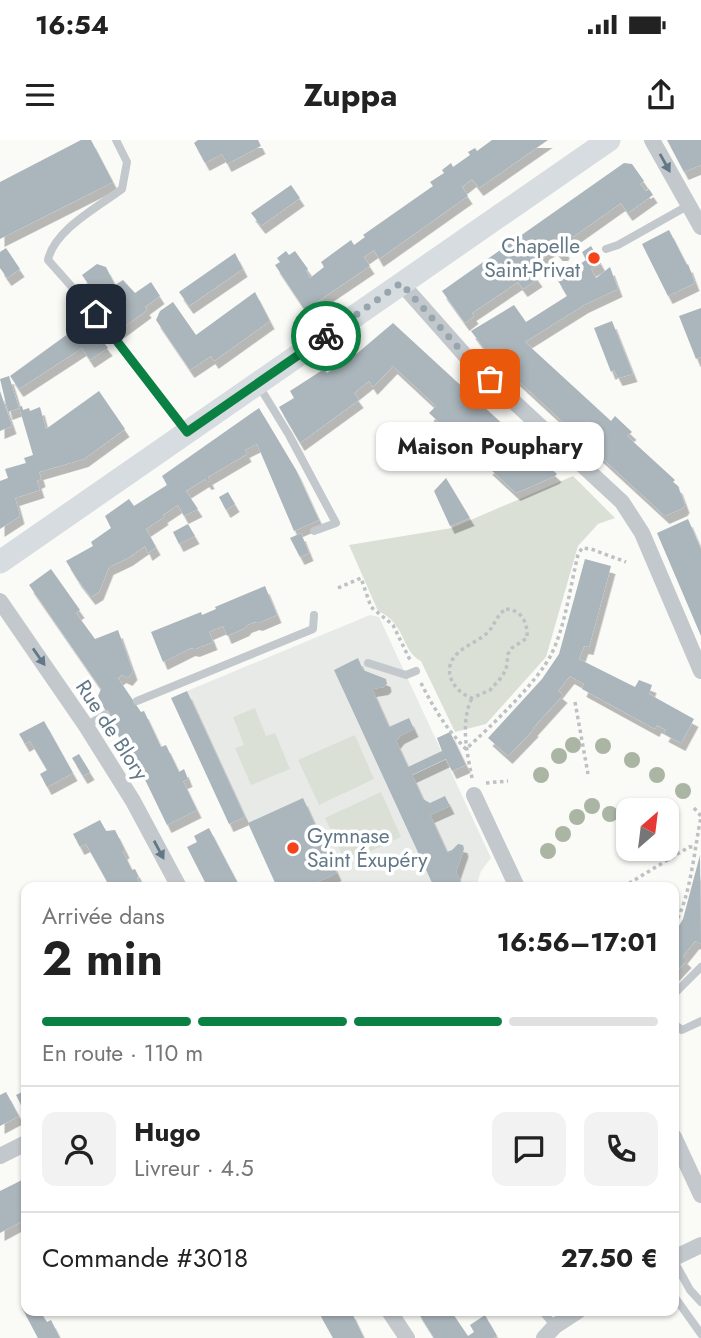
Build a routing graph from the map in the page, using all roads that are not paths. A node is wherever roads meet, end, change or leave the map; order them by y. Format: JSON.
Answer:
{"nodes":[{"id":1,"x":116,"y":140,"type":"edge"},
{"id":2,"x":652,"y":140,"type":"edge"},
{"id":3,"x":607,"y":141,"type":"edge"},
{"id":4,"x":689,"y":205,"type":"junction"},
{"id":5,"x":701,"y":227,"type":"edge"},
{"id":6,"x":606,"y":249,"type":"dead end"},
{"id":7,"x":401,"y":283,"type":"junction"},
{"id":8,"x":250,"y":389,"type":"junction"},
{"id":9,"x":187,"y":432,"type":"junction"},
{"id":10,"x":314,"y":531,"type":"dead end"},
{"id":11,"x":0,"y":562,"type":"edge"},
{"id":12,"x":0,"y":601,"type":"edge"},
{"id":13,"x":314,"y":615,"type":"dead end"},
{"id":14,"x":368,"y":663,"type":"dead end"},
{"id":15,"x":416,"y":671,"type":"road end"},
{"id":16,"x":701,"y":671,"type":"edge"},
{"id":17,"x":137,"y":701,"type":"dead end"},
{"id":18,"x":106,"y":714,"type":"dead end"},
{"id":19,"x":86,"y":726,"type":"junction"},
{"id":20,"x":473,"y":789,"type":"road end"},
{"id":21,"x":176,"y":882,"type":"edge"},
{"id":22,"x":515,"y":882,"type":"edge"},
{"id":23,"x":701,"y":967,"type":"edge"},
{"id":24,"x":679,"y":989,"type":"edge"},
{"id":25,"x":701,"y":1021,"type":"edge"},
{"id":26,"x":679,"y":1028,"type":"edge"},
{"id":27,"x":21,"y":1146,"type":"edge"},
{"id":28,"x":679,"y":1146,"type":"edge"},
{"id":29,"x":0,"y":1156,"type":"edge"},
{"id":30,"x":701,"y":1195,"type":"edge"},
{"id":31,"x":701,"y":1245,"type":"edge"},
{"id":32,"x":679,"y":1257,"type":"edge"},
{"id":33,"x":679,"y":1269,"type":"edge"},
{"id":34,"x":701,"y":1302,"type":"edge"},
{"id":35,"x":679,"y":1303,"type":"edge"},
{"id":36,"x":392,"y":1316,"type":"edge"},
{"id":37,"x":571,"y":1316,"type":"edge"},
{"id":38,"x":550,"y":1332,"type":"edge"},
{"id":39,"x":701,"y":1334,"type":"edge"},
{"id":40,"x":407,"y":1338,"type":"edge"}],
"edges":[{"from":1,"to":9,"type":"lane"},
{"from":2,"to":4,"type":"street","one_way":true},
{"from":3,"to":7,"type":"main road"},
{"from":4,"to":5,"type":"street"},
{"from":4,"to":6,"type":"lane"},
{"from":7,"to":8,"type":"main road"},
{"from":7,"to":16,"type":"street"},
{"from":8,"to":9,"type":"main road"},
{"from":8,"to":10,"type":"lane"},
{"from":9,"to":11,"type":"main road"},
{"from":12,"to":19,"type":"street","name":"Rue de Blory","one_way":true},
{"from":13,"to":17,"type":"lane"},
{"from":14,"to":15,"type":"lane"},
{"from":18,"to":19,"type":"lane"},
{"from":19,"to":21,"type":"street","name":"Rue de Blory","one_way":true},
{"from":20,"to":22,"type":"street"},
{"from":23,"to":24,"type":"lane"},
{"from":25,"to":26,"type":"lane"},
{"from":27,"to":29,"type":"street"},
{"from":28,"to":30,"type":"street"},
{"from":31,"to":32,"type":"street"},
{"from":33,"to":34,"type":"lane"},
{"from":35,"to":39,"type":"lane"},
{"from":36,"to":40,"type":"street"},
{"from":37,"to":38,"type":"street"}]}
